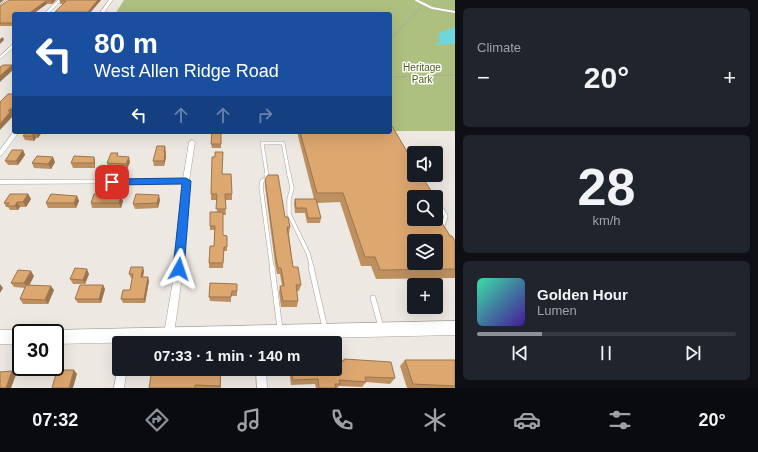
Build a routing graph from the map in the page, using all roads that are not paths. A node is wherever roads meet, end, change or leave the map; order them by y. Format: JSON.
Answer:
{"nodes":[{"id":1,"x":9,"y":0,"type":"edge"},
{"id":2,"x":60,"y":0,"type":"edge"},
{"id":3,"x":111,"y":0,"type":"edge"},
{"id":4,"x":416,"y":0,"type":"edge"},
{"id":5,"x":0,"y":6,"type":"edge"},
{"id":6,"x":48,"y":12,"type":"edge"},
{"id":7,"x":102,"y":12,"type":"edge"},
{"id":8,"x":455,"y":12,"type":"edge"},
{"id":9,"x":12,"y":47,"type":"edge"},
{"id":10,"x":0,"y":58,"type":"edge"},
{"id":11,"x":15,"y":134,"type":"edge"},
{"id":12,"x":192,"y":142,"type":"dead end"},
{"id":13,"x":0,"y":154,"type":"edge"},
{"id":14,"x":186,"y":181,"type":"junction"},
{"id":15,"x":0,"y":182,"type":"edge"},
{"id":16,"x":443,"y":211,"type":"edge"},
{"id":17,"x":443,"y":225,"type":"edge"},
{"id":18,"x":443,"y":226,"type":"edge"},
{"id":19,"x":444,"y":235,"type":"edge"},
{"id":20,"x":373,"y":298,"type":"dead end"},
{"id":21,"x":455,"y":328,"type":"edge"},
{"id":22,"x":382,"y":330,"type":"junction"},
{"id":23,"x":326,"y":332,"type":"junction"},
{"id":24,"x":281,"y":333,"type":"junction"},
{"id":25,"x":169,"y":334,"type":"junction"},
{"id":26,"x":152,"y":336,"type":"edge"},
{"id":27,"x":214,"y":336,"type":"edge"},
{"id":28,"x":268,"y":336,"type":"edge"},
{"id":29,"x":302,"y":336,"type":"edge"},
{"id":30,"x":312,"y":336,"type":"edge"},
{"id":31,"x":0,"y":337,"type":"edge"},
{"id":32,"x":12,"y":337,"type":"edge"},
{"id":33,"x":64,"y":337,"type":"edge"},
{"id":34,"x":112,"y":339,"type":"edge"},
{"id":35,"x":121,"y":376,"type":"edge"},
{"id":36,"x":261,"y":376,"type":"edge"},
{"id":37,"x":119,"y":388,"type":"edge"},
{"id":38,"x":262,"y":388,"type":"edge"}],
"edges":[{"from":1,"to":5,"type":"street"},
{"from":2,"to":6,"type":"street"},
{"from":3,"to":7,"type":"street"},
{"from":4,"to":8,"type":"lane"},
{"from":9,"to":10,"type":"street"},
{"from":11,"to":13,"type":"street"},
{"from":12,"to":14,"type":"street"},
{"from":14,"to":15,"type":"street"},
{"from":14,"to":25,"type":"street"},
{"from":16,"to":17,"type":"lane"},
{"from":18,"to":19,"type":"lane"},
{"from":20,"to":22,"type":"lane"},
{"from":21,"to":22,"type":"main road"},
{"from":22,"to":23,"type":"main road"},
{"from":23,"to":24,"type":"lane"},
{"from":23,"to":30,"type":"main road"},
{"from":24,"to":28,"type":"main road"},
{"from":24,"to":29,"type":"main road"},
{"from":25,"to":26,"type":"main road"},
{"from":25,"to":27,"type":"main road"},
{"from":31,"to":32,"type":"main road"},
{"from":33,"to":34,"type":"main road"},
{"from":35,"to":37,"type":"street"},
{"from":36,"to":38,"type":"street"}]}
